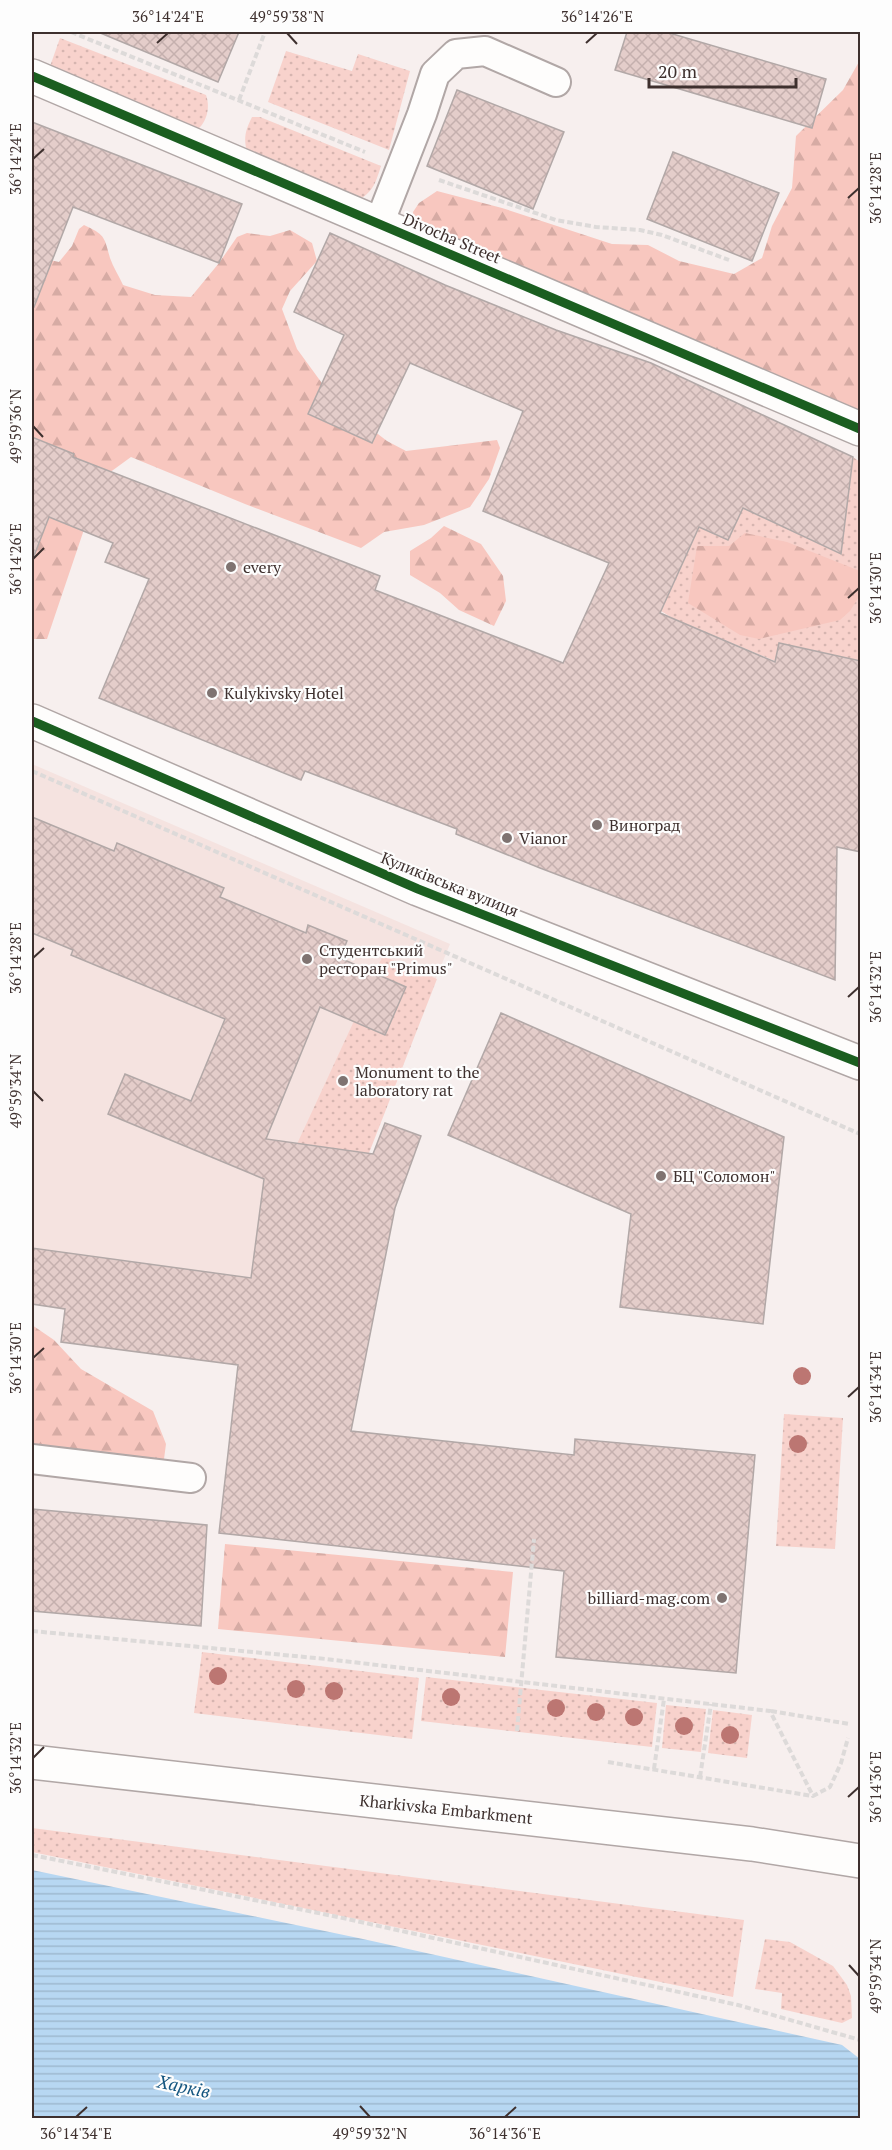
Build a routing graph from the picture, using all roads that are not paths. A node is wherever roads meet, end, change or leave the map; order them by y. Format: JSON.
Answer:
{"nodes":[{"id":1,"x":32,"y":75,"type":"edge"},
{"id":2,"x":556,"y":82,"type":"dead end"},
{"id":3,"x":379,"y":224,"type":"junction"},
{"id":4,"x":861,"y":429,"type":"edge"},
{"id":5,"x":32,"y":721,"type":"edge"},
{"id":6,"x":861,"y":1063,"type":"edge"},
{"id":7,"x":32,"y":1460,"type":"edge"},
{"id":8,"x":191,"y":1478,"type":"dead end"},
{"id":9,"x":32,"y":1762,"type":"edge"},
{"id":10,"x":861,"y":1861,"type":"edge"}],
"edges":[{"from":1,"to":3,"type":"street","name":"Divocha Street"},
{"from":2,"to":3,"type":"lane"},
{"from":3,"to":4,"type":"street","name":"Divocha Street"},
{"from":5,"to":6,"type":"street","name":"Куликівська вулиця"},
{"from":7,"to":8,"type":"lane"},
{"from":9,"to":10,"type":"street","name":"Kharkivska Embarkment"}]}
